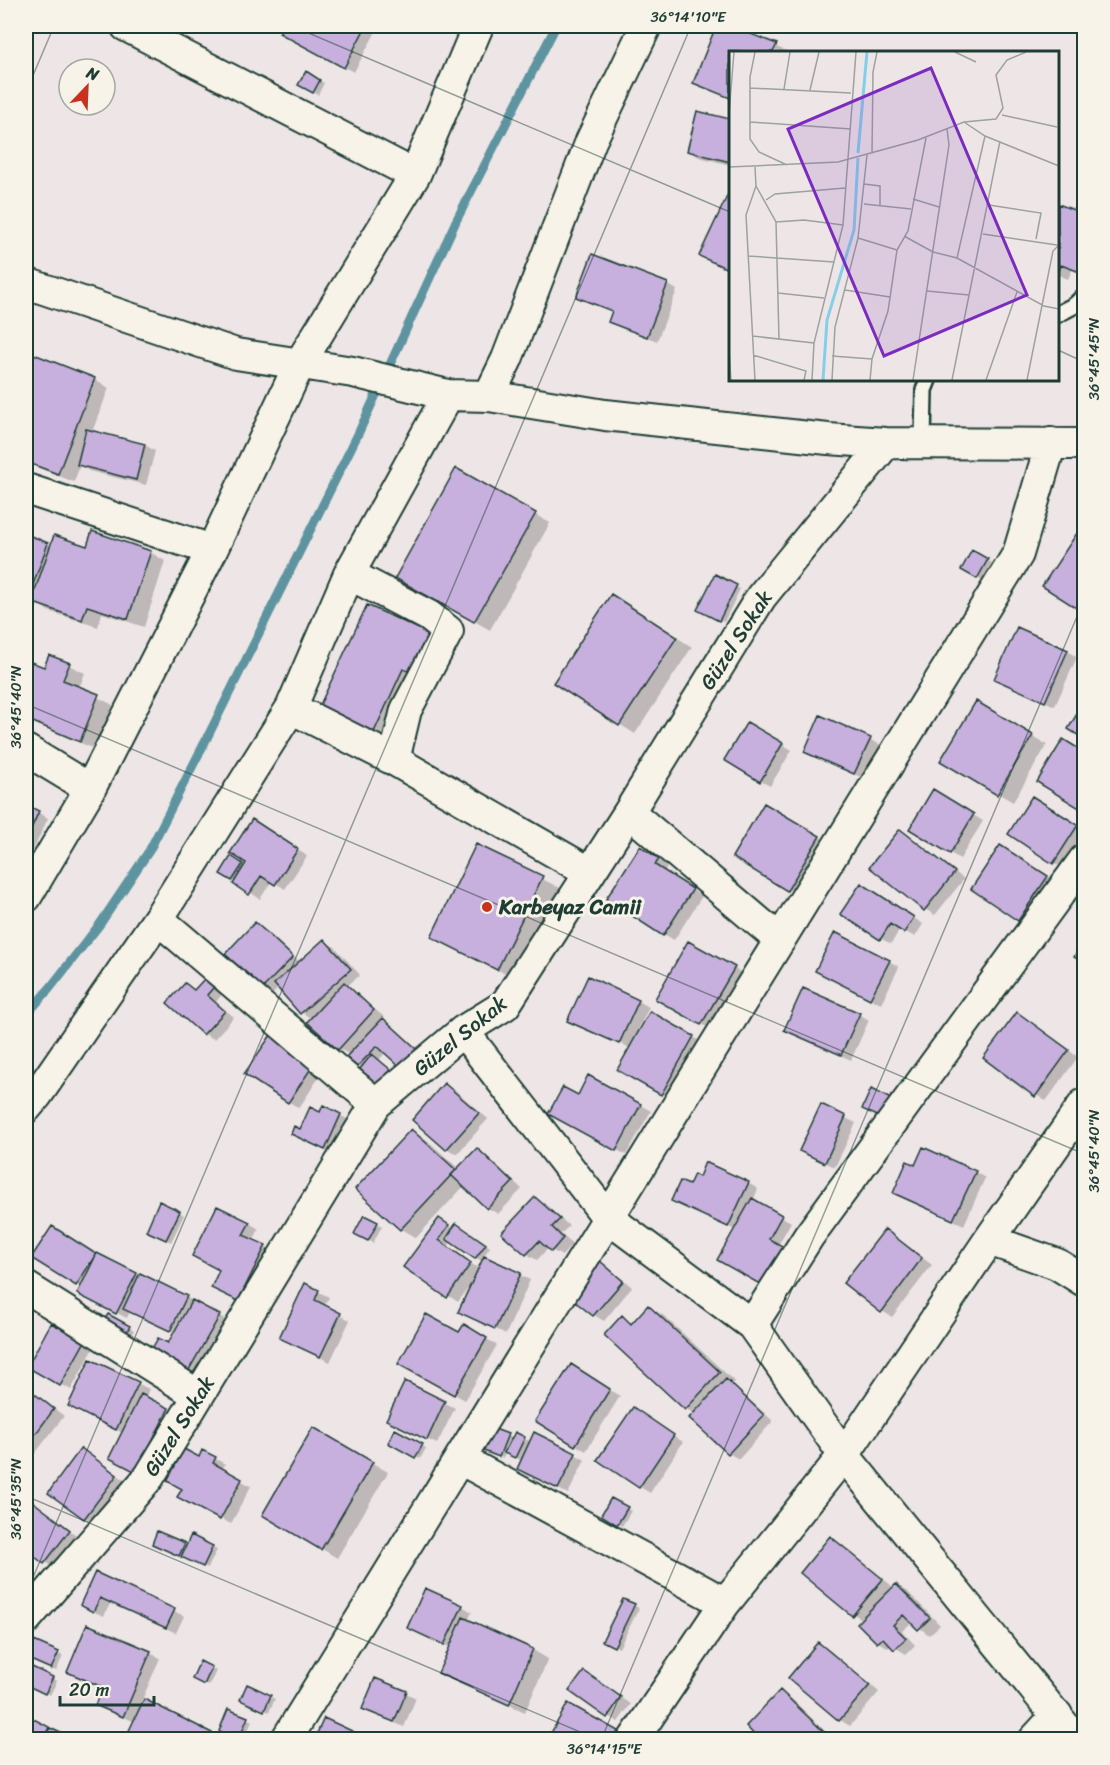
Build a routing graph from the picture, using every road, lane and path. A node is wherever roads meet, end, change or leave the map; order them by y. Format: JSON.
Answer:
{"nodes":[{"id":1,"x":126,"y":26,"type":"edge"},
{"id":2,"x":478,"y":26,"type":"edge"},
{"id":3,"x":646,"y":26,"type":"edge"},
{"id":4,"x":415,"y":174,"type":"junction"},
{"id":5,"x":26,"y":283,"type":"edge"},
{"id":6,"x":1084,"y":296,"type":"edge"},
{"id":7,"x":1059,"y":313,"type":"edge"},
{"id":8,"x":300,"y":363,"type":"junction"},
{"id":9,"x":926,"y":385,"type":"edge"},
{"id":10,"x":448,"y":395,"type":"junction"},
{"id":11,"x":489,"y":396,"type":"junction"},
{"id":12,"x":923,"y":432,"type":"junction"},
{"id":13,"x":886,"y":443,"type":"junction"},
{"id":14,"x":1051,"y":443,"type":"junction"},
{"id":15,"x":1084,"y":444,"type":"edge"},
{"id":16,"x":26,"y":489,"type":"edge"},
{"id":17,"x":212,"y":550,"type":"junction"},
{"id":18,"x":349,"y":574,"type":"junction"},
{"id":19,"x":291,"y":708,"type":"junction"},
{"id":20,"x":26,"y":750,"type":"edge"},
{"id":21,"x":394,"y":760,"type":"junction"},
{"id":22,"x":90,"y":789,"type":"junction"},
{"id":23,"x":629,"y":812,"type":"junction"},
{"id":24,"x":1084,"y":860,"type":"edge"},
{"id":25,"x":589,"y":872,"type":"junction"},
{"id":26,"x":26,"y":897,"type":"edge"},
{"id":27,"x":158,"y":919,"type":"junction"},
{"id":28,"x":780,"y":940,"type":"junction"},
{"id":29,"x":463,"y":1031,"type":"junction"},
{"id":30,"x":376,"y":1104,"type":"junction"},
{"id":31,"x":1084,"y":1104,"type":"edge"},
{"id":32,"x":26,"y":1108,"type":"edge"},
{"id":33,"x":608,"y":1218,"type":"junction"},
{"id":34,"x":989,"y":1240,"type":"junction"},
{"id":35,"x":1084,"y":1281,"type":"edge"},
{"id":36,"x":26,"y":1287,"type":"edge"},
{"id":37,"x":752,"y":1325,"type":"junction"},
{"id":38,"x":198,"y":1395,"type":"junction"},
{"id":39,"x":844,"y":1455,"type":"junction"},
{"id":40,"x":460,"y":1459,"type":"junction"},
{"id":41,"x":725,"y":1603,"type":"junction"},
{"id":42,"x":26,"y":1619,"type":"edge"},
{"id":43,"x":1057,"y":1715,"type":"junction"},
{"id":44,"x":286,"y":1740,"type":"edge"},
{"id":45,"x":633,"y":1740,"type":"edge"},
{"id":46,"x":1034,"y":1740,"type":"edge"},
{"id":47,"x":1076,"y":1740,"type":"edge"}],
"edges":[{"from":1,"to":4,"type":"street"},
{"from":2,"to":4,"type":"street"},
{"from":3,"to":11,"type":"street"},
{"from":4,"to":8,"type":"street"},
{"from":5,"to":8,"type":"street"},
{"from":6,"to":7,"type":"lane"},
{"from":8,"to":10,"type":"street"},
{"from":8,"to":17,"type":"street"},
{"from":9,"to":12,"type":"lane"},
{"from":10,"to":11,"type":"street"},
{"from":10,"to":18,"type":"street"},
{"from":11,"to":13,"type":"street"},
{"from":12,"to":13,"type":"street"},
{"from":12,"to":14,"type":"street"},
{"from":13,"to":23,"type":"street","name":"Güzel Sokak"},
{"from":14,"to":15,"type":"street"},
{"from":14,"to":28,"type":"street"},
{"from":16,"to":17,"type":"street"},
{"from":17,"to":22,"type":"street"},
{"from":18,"to":19,"type":"street"},
{"from":18,"to":21,"type":"street"},
{"from":19,"to":21,"type":"street"},
{"from":19,"to":27,"type":"street"},
{"from":20,"to":22,"type":"street"},
{"from":21,"to":25,"type":"street"},
{"from":22,"to":26,"type":"street"},
{"from":23,"to":25,"type":"street","name":"Güzel Sokak"},
{"from":23,"to":28,"type":"street"},
{"from":24,"to":37,"type":"street"},
{"from":25,"to":29,"type":"street","name":"Güzel Sokak"},
{"from":27,"to":30,"type":"street"},
{"from":27,"to":32,"type":"street"},
{"from":28,"to":33,"type":"street"},
{"from":29,"to":30,"type":"street","name":"Güzel Sokak"},
{"from":29,"to":33,"type":"street"},
{"from":30,"to":38,"type":"street","name":"Güzel Sokak"},
{"from":31,"to":34,"type":"street"},
{"from":33,"to":37,"type":"street"},
{"from":33,"to":40,"type":"street"},
{"from":34,"to":35,"type":"street"},
{"from":34,"to":39,"type":"street"},
{"from":36,"to":38,"type":"street"},
{"from":37,"to":39,"type":"street"},
{"from":38,"to":42,"type":"street","name":"Güzel Sokak"},
{"from":39,"to":41,"type":"street"},
{"from":39,"to":43,"type":"street"},
{"from":40,"to":41,"type":"street"},
{"from":40,"to":44,"type":"street"},
{"from":41,"to":45,"type":"street"},
{"from":43,"to":46,"type":"street"},
{"from":43,"to":47,"type":"street"}]}
